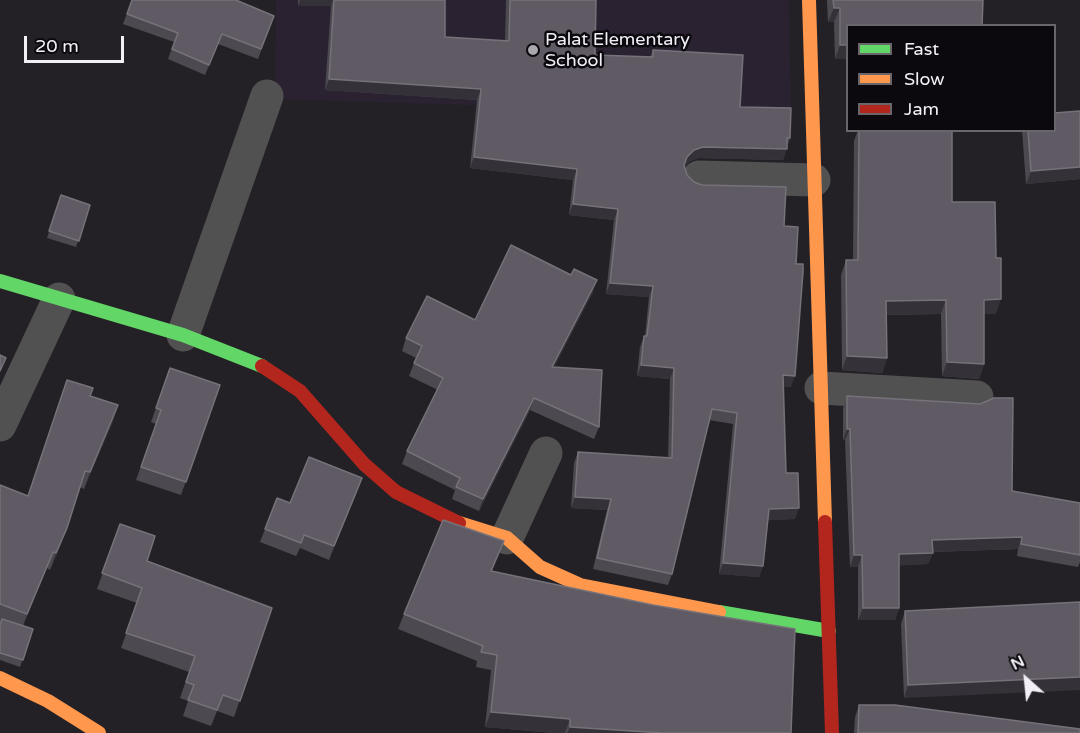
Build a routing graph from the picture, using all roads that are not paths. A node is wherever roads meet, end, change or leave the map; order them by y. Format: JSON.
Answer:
{"nodes":[{"id":1,"x":809,"y":0,"type":"edge"},
{"id":2,"x":267,"y":96,"type":"dead end"},
{"id":3,"x":699,"y":177,"type":"dead end"},
{"id":4,"x":814,"y":180,"type":"junction"},
{"id":5,"x":0,"y":281,"type":"edge"},
{"id":6,"x":59,"y":299,"type":"junction"},
{"id":7,"x":183,"y":335,"type":"junction"},
{"id":8,"x":821,"y":388,"type":"junction"},
{"id":9,"x":977,"y":397,"type":"dead end"},
{"id":10,"x":0,"y":425,"type":"edge"},
{"id":11,"x":546,"y":453,"type":"dead end"},
{"id":12,"x":507,"y":538,"type":"junction"},
{"id":13,"x":829,"y":631,"type":"junction"},
{"id":14,"x":0,"y":678,"type":"edge"},
{"id":15,"x":99,"y":733,"type":"edge"},
{"id":16,"x":832,"y":733,"type":"edge"}],
"edges":[{"from":1,"to":4,"type":"street"},
{"from":2,"to":7,"type":"street"},
{"from":3,"to":4,"type":"street"},
{"from":4,"to":8,"type":"street"},
{"from":5,"to":6,"type":"street"},
{"from":6,"to":7,"type":"street"},
{"from":6,"to":10,"type":"street"},
{"from":7,"to":12,"type":"street"},
{"from":8,"to":9,"type":"street"},
{"from":8,"to":13,"type":"street"},
{"from":11,"to":12,"type":"street"},
{"from":12,"to":13,"type":"street"},
{"from":13,"to":16,"type":"street"},
{"from":14,"to":15,"type":"street"}]}
